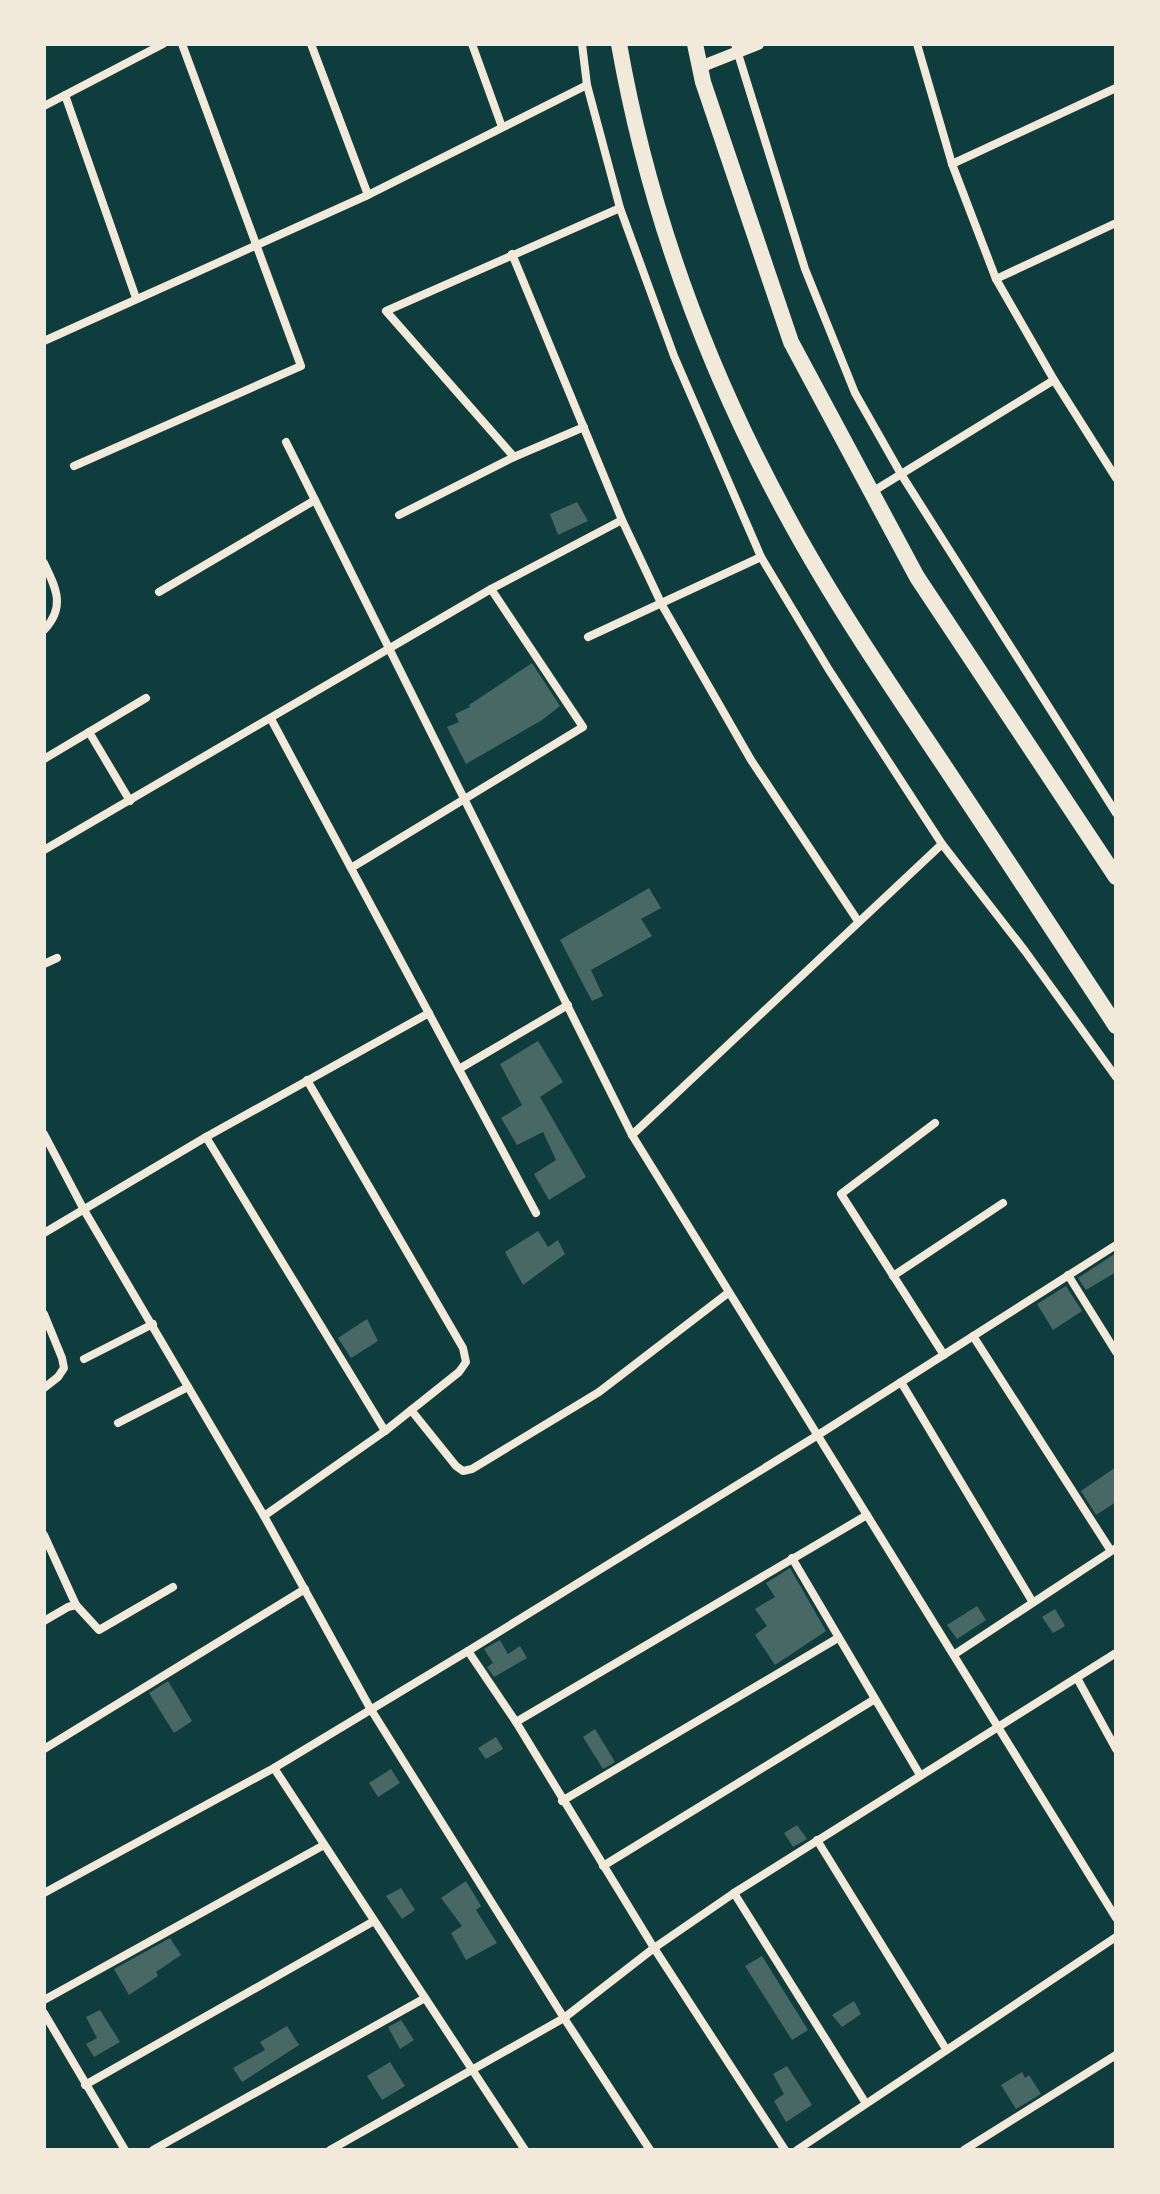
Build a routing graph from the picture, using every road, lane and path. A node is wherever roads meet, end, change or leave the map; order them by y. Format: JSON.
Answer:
{"nodes":[{"id":1,"x":163,"y":44,"type":"edge"},
{"id":2,"x":182,"y":44,"type":"edge"},
{"id":3,"x":311,"y":44,"type":"edge"},
{"id":4,"x":472,"y":44,"type":"edge"},
{"id":5,"x":582,"y":44,"type":"edge"},
{"id":6,"x":619,"y":44,"type":"edge"},
{"id":7,"x":695,"y":44,"type":"edge"},
{"id":8,"x":758,"y":44,"type":"edge"},
{"id":9,"x":917,"y":44,"type":"edge"},
{"id":10,"x":735,"y":49,"type":"edge"},
{"id":11,"x":700,"y":67,"type":"junction"},
{"id":12,"x":587,"y":85,"type":"junction"},
{"id":13,"x":1116,"y":88,"type":"edge"},
{"id":14,"x":65,"y":95,"type":"junction"},
{"id":15,"x":44,"y":106,"type":"edge"},
{"id":16,"x":502,"y":127,"type":"junction"},
{"id":17,"x":952,"y":164,"type":"junction"},
{"id":18,"x":368,"y":195,"type":"junction"},
{"id":19,"x":620,"y":208,"type":"junction"},
{"id":20,"x":1116,"y":223,"type":"edge"},
{"id":21,"x":256,"y":244,"type":"junction"},
{"id":22,"x":512,"y":254,"type":"junction"},
{"id":23,"x":996,"y":279,"type":"junction"},
{"id":24,"x":136,"y":298,"type":"junction"},
{"id":25,"x":44,"y":341,"type":"edge"},
{"id":26,"x":1054,"y":380,"type":"junction"},
{"id":27,"x":584,"y":427,"type":"junction"},
{"id":28,"x":286,"y":442,"type":"dead end"},
{"id":29,"x":514,"y":457,"type":"junction"},
{"id":30,"x":74,"y":466,"type":"dead end"},
{"id":31,"x":901,"y":474,"type":"junction"},
{"id":32,"x":1116,"y":478,"type":"edge"},
{"id":33,"x":872,"y":492,"type":"junction"},
{"id":34,"x":315,"y":500,"type":"junction"},
{"id":35,"x":399,"y":515,"type":"dead end"},
{"id":36,"x":622,"y":520,"type":"junction"},
{"id":37,"x":761,"y":557,"type":"junction"},
{"id":38,"x":44,"y":563,"type":"edge"},
{"id":39,"x":491,"y":589,"type":"junction"},
{"id":40,"x":159,"y":592,"type":"dead end"},
{"id":41,"x":662,"y":605,"type":"junction"},
{"id":42,"x":44,"y":630,"type":"edge"},
{"id":43,"x":588,"y":637,"type":"dead end"},
{"id":44,"x":389,"y":650,"type":"junction"},
{"id":45,"x":146,"y":698,"type":"dead end"},
{"id":46,"x":271,"y":719,"type":"junction"},
{"id":47,"x":89,"y":732,"type":"junction"},
{"id":48,"x":44,"y":759,"type":"edge"},
{"id":49,"x":130,"y":801,"type":"junction"},
{"id":50,"x":464,"y":801,"type":"junction"},
{"id":51,"x":1116,"y":813,"type":"edge"},
{"id":52,"x":942,"y":844,"type":"junction"},
{"id":53,"x":44,"y":850,"type":"edge"},
{"id":54,"x":351,"y":868,"type":"junction"},
{"id":55,"x":1116,"y":877,"type":"edge"},
{"id":56,"x":858,"y":921,"type":"junction"},
{"id":57,"x":57,"y":958,"type":"dead end"},
{"id":58,"x":44,"y":964,"type":"edge"},
{"id":59,"x":568,"y":1005,"type":"junction"},
{"id":60,"x":429,"y":1013,"type":"junction"},
{"id":61,"x":1116,"y":1026,"type":"edge"},
{"id":62,"x":459,"y":1069,"type":"junction"},
{"id":63,"x":1116,"y":1077,"type":"edge"},
{"id":64,"x":307,"y":1080,"type":"junction"},
{"id":65,"x":935,"y":1123,"type":"dead end"},
{"id":66,"x":44,"y":1134,"type":"edge"},
{"id":67,"x":632,"y":1135,"type":"junction"},
{"id":68,"x":206,"y":1137,"type":"junction"},
{"id":69,"x":1003,"y":1203,"type":"dead end"},
{"id":70,"x":84,"y":1210,"type":"junction"},
{"id":71,"x":536,"y":1213,"type":"dead end"},
{"id":72,"x":44,"y":1233,"type":"edge"},
{"id":73,"x":1116,"y":1245,"type":"edge"},
{"id":74,"x":1068,"y":1275,"type":"junction"},
{"id":75,"x":893,"y":1276,"type":"junction"},
{"id":76,"x":728,"y":1293,"type":"junction"},
{"id":77,"x":44,"y":1314,"type":"edge"},
{"id":78,"x":153,"y":1324,"type":"junction"},
{"id":79,"x":973,"y":1336,"type":"junction"},
{"id":80,"x":1116,"y":1352,"type":"edge"},
{"id":81,"x":944,"y":1355,"type":"junction"},
{"id":82,"x":84,"y":1359,"type":"dead end"},
{"id":83,"x":901,"y":1382,"type":"junction"},
{"id":84,"x":188,"y":1387,"type":"junction"},
{"id":85,"x":44,"y":1388,"type":"edge"},
{"id":86,"x":411,"y":1410,"type":"junction"},
{"id":87,"x":118,"y":1423,"type":"dead end"},
{"id":88,"x":385,"y":1431,"type":"junction"},
{"id":89,"x":818,"y":1435,"type":"junction"},
{"id":90,"x":867,"y":1515,"type":"junction"},
{"id":91,"x":264,"y":1516,"type":"junction"},
{"id":92,"x":44,"y":1535,"type":"edge"},
{"id":93,"x":1113,"y":1550,"type":"edge"},
{"id":94,"x":792,"y":1558,"type":"junction"},
{"id":95,"x":173,"y":1587,"type":"dead end"},
{"id":96,"x":305,"y":1589,"type":"junction"},
{"id":97,"x":1032,"y":1601,"type":"junction"},
{"id":98,"x":76,"y":1605,"type":"junction"},
{"id":99,"x":44,"y":1621,"type":"edge"},
{"id":100,"x":838,"y":1638,"type":"junction"},
{"id":101,"x":468,"y":1651,"type":"junction"},
{"id":102,"x":1116,"y":1653,"type":"edge"},
{"id":103,"x":955,"y":1654,"type":"junction"},
{"id":104,"x":1077,"y":1678,"type":"junction"},
{"id":105,"x":875,"y":1699,"type":"junction"},
{"id":106,"x":370,"y":1708,"type":"junction"},
{"id":107,"x":516,"y":1722,"type":"junction"},
{"id":108,"x":998,"y":1726,"type":"junction"},
{"id":109,"x":44,"y":1749,"type":"edge"},
{"id":110,"x":1116,"y":1749,"type":"edge"},
{"id":111,"x":274,"y":1768,"type":"junction"},
{"id":112,"x":920,"y":1775,"type":"junction"},
{"id":113,"x":562,"y":1801,"type":"junction"},
{"id":114,"x":817,"y":1840,"type":"junction"},
{"id":115,"x":324,"y":1845,"type":"junction"},
{"id":116,"x":603,"y":1866,"type":"junction"},
{"id":117,"x":44,"y":1893,"type":"edge"},
{"id":118,"x":734,"y":1893,"type":"junction"},
{"id":119,"x":1116,"y":1918,"type":"edge"},
{"id":120,"x":374,"y":1921,"type":"junction"},
{"id":121,"x":1116,"y":1937,"type":"edge"},
{"id":122,"x":654,"y":1948,"type":"junction"},
{"id":123,"x":425,"y":1998,"type":"junction"},
{"id":124,"x":44,"y":2000,"type":"edge"},
{"id":125,"x":44,"y":2013,"type":"edge"},
{"id":126,"x":564,"y":2018,"type":"junction"},
{"id":127,"x":946,"y":2049,"type":"junction"},
{"id":128,"x":1116,"y":2055,"type":"edge"},
{"id":129,"x":473,"y":2070,"type":"junction"},
{"id":130,"x":85,"y":2085,"type":"junction"},
{"id":131,"x":865,"y":2102,"type":"junction"},
{"id":132,"x":125,"y":2150,"type":"edge"},
{"id":133,"x":153,"y":2150,"type":"edge"},
{"id":134,"x":330,"y":2150,"type":"edge"},
{"id":135,"x":525,"y":2150,"type":"edge"},
{"id":136,"x":650,"y":2150,"type":"edge"},
{"id":137,"x":785,"y":2150,"type":"edge"},
{"id":138,"x":797,"y":2150,"type":"edge"},
{"id":139,"x":964,"y":2150,"type":"edge"}],
"edges":[{"from":1,"to":14,"type":"street"},
{"from":2,"to":21,"type":"street"},
{"from":3,"to":18,"type":"street"},
{"from":4,"to":16,"type":"street"},
{"from":5,"to":12,"type":"street"},
{"from":6,"to":61,"type":"main road"},
{"from":7,"to":11,"type":"main road"},
{"from":8,"to":10,"type":"street"},
{"from":9,"to":17,"type":"street"},
{"from":10,"to":11,"type":"street"},
{"from":10,"to":31,"type":"street"},
{"from":11,"to":33,"type":"main road"},
{"from":12,"to":16,"type":"street"},
{"from":12,"to":19,"type":"street"},
{"from":13,"to":17,"type":"street"},
{"from":14,"to":15,"type":"street"},
{"from":14,"to":24,"type":"street"},
{"from":16,"to":18,"type":"street"},
{"from":17,"to":23,"type":"street"},
{"from":18,"to":21,"type":"street"},
{"from":19,"to":22,"type":"street"},
{"from":19,"to":37,"type":"street"},
{"from":20,"to":23,"type":"street"},
{"from":21,"to":24,"type":"street"},
{"from":21,"to":30,"type":"street"},
{"from":22,"to":27,"type":"street"},
{"from":22,"to":29,"type":"street"},
{"from":23,"to":26,"type":"street"},
{"from":24,"to":25,"type":"street"},
{"from":26,"to":31,"type":"street"},
{"from":26,"to":32,"type":"street"},
{"from":27,"to":29,"type":"street"},
{"from":27,"to":36,"type":"street"},
{"from":28,"to":34,"type":"street"},
{"from":29,"to":35,"type":"street"},
{"from":31,"to":33,"type":"street"},
{"from":31,"to":51,"type":"street"},
{"from":33,"to":55,"type":"main road"},
{"from":34,"to":40,"type":"street"},
{"from":34,"to":44,"type":"street"},
{"from":36,"to":39,"type":"street"},
{"from":36,"to":41,"type":"street"},
{"from":37,"to":41,"type":"street"},
{"from":37,"to":52,"type":"street"},
{"from":38,"to":42,"type":"street"},
{"from":39,"to":44,"type":"street"},
{"from":39,"to":50,"type":"street"},
{"from":41,"to":43,"type":"street"},
{"from":41,"to":56,"type":"street"},
{"from":44,"to":46,"type":"street"},
{"from":44,"to":50,"type":"street"},
{"from":45,"to":47,"type":"street"},
{"from":46,"to":49,"type":"street"},
{"from":46,"to":54,"type":"street"},
{"from":47,"to":48,"type":"street"},
{"from":47,"to":49,"type":"street"},
{"from":49,"to":53,"type":"street"},
{"from":50,"to":54,"type":"street"},
{"from":50,"to":59,"type":"street"},
{"from":52,"to":56,"type":"street"},
{"from":52,"to":63,"type":"street"},
{"from":54,"to":60,"type":"street"},
{"from":56,"to":67,"type":"street"},
{"from":57,"to":58,"type":"street"},
{"from":59,"to":62,"type":"street"},
{"from":59,"to":67,"type":"street"},
{"from":60,"to":62,"type":"street"},
{"from":60,"to":64,"type":"street"},
{"from":62,"to":71,"type":"street"},
{"from":64,"to":68,"type":"street"},
{"from":64,"to":86,"type":"street"},
{"from":65,"to":75,"type":"street"},
{"from":66,"to":70,"type":"street"},
{"from":67,"to":76,"type":"street"},
{"from":68,"to":70,"type":"street"},
{"from":68,"to":88,"type":"street"},
{"from":69,"to":75,"type":"street"},
{"from":70,"to":72,"type":"street"},
{"from":70,"to":78,"type":"street"},
{"from":73,"to":74,"type":"street"},
{"from":74,"to":79,"type":"street"},
{"from":74,"to":80,"type":"street"},
{"from":75,"to":81,"type":"street"},
{"from":76,"to":86,"type":"street"},
{"from":76,"to":89,"type":"street"},
{"from":77,"to":85,"type":"street"},
{"from":78,"to":82,"type":"street"},
{"from":78,"to":84,"type":"street"},
{"from":79,"to":81,"type":"street"},
{"from":79,"to":93,"type":"street"},
{"from":81,"to":83,"type":"street"},
{"from":83,"to":89,"type":"street"},
{"from":83,"to":97,"type":"street"},
{"from":84,"to":87,"type":"street"},
{"from":84,"to":91,"type":"street"},
{"from":86,"to":88,"type":"street"},
{"from":88,"to":91,"type":"street"},
{"from":89,"to":90,"type":"street"},
{"from":89,"to":101,"type":"street"},
{"from":90,"to":94,"type":"street"},
{"from":90,"to":103,"type":"street"},
{"from":91,"to":96,"type":"street"},
{"from":92,"to":98,"type":"street"},
{"from":93,"to":97,"type":"street"},
{"from":94,"to":100,"type":"street"},
{"from":94,"to":107,"type":"street"},
{"from":95,"to":98,"type":"street"},
{"from":96,"to":106,"type":"street"},
{"from":96,"to":109,"type":"street"},
{"from":97,"to":103,"type":"street"},
{"from":98,"to":99,"type":"street"},
{"from":100,"to":105,"type":"street"},
{"from":100,"to":113,"type":"street"},
{"from":101,"to":106,"type":"street"},
{"from":101,"to":107,"type":"street"},
{"from":102,"to":104,"type":"street"},
{"from":103,"to":108,"type":"street"},
{"from":104,"to":108,"type":"street"},
{"from":104,"to":110,"type":"street"},
{"from":105,"to":112,"type":"street"},
{"from":105,"to":116,"type":"street"},
{"from":106,"to":111,"type":"street"},
{"from":106,"to":126,"type":"street"},
{"from":107,"to":113,"type":"street"},
{"from":108,"to":112,"type":"street"},
{"from":108,"to":119,"type":"street"},
{"from":111,"to":115,"type":"street"},
{"from":111,"to":117,"type":"street"},
{"from":112,"to":114,"type":"street"},
{"from":113,"to":116,"type":"street"},
{"from":114,"to":118,"type":"street"},
{"from":114,"to":127,"type":"street"},
{"from":115,"to":120,"type":"street"},
{"from":115,"to":124,"type":"street"},
{"from":116,"to":122,"type":"street"},
{"from":118,"to":122,"type":"street"},
{"from":118,"to":131,"type":"street"},
{"from":120,"to":123,"type":"street"},
{"from":120,"to":130,"type":"street"},
{"from":121,"to":127,"type":"street"},
{"from":122,"to":126,"type":"street"},
{"from":122,"to":137,"type":"street"},
{"from":123,"to":129,"type":"street"},
{"from":123,"to":133,"type":"street"},
{"from":125,"to":130,"type":"street"},
{"from":126,"to":129,"type":"street"},
{"from":126,"to":136,"type":"street"},
{"from":127,"to":131,"type":"street"},
{"from":128,"to":139,"type":"street"},
{"from":129,"to":134,"type":"street"},
{"from":129,"to":135,"type":"street"},
{"from":130,"to":132,"type":"street"},
{"from":131,"to":138,"type":"street"}]}
